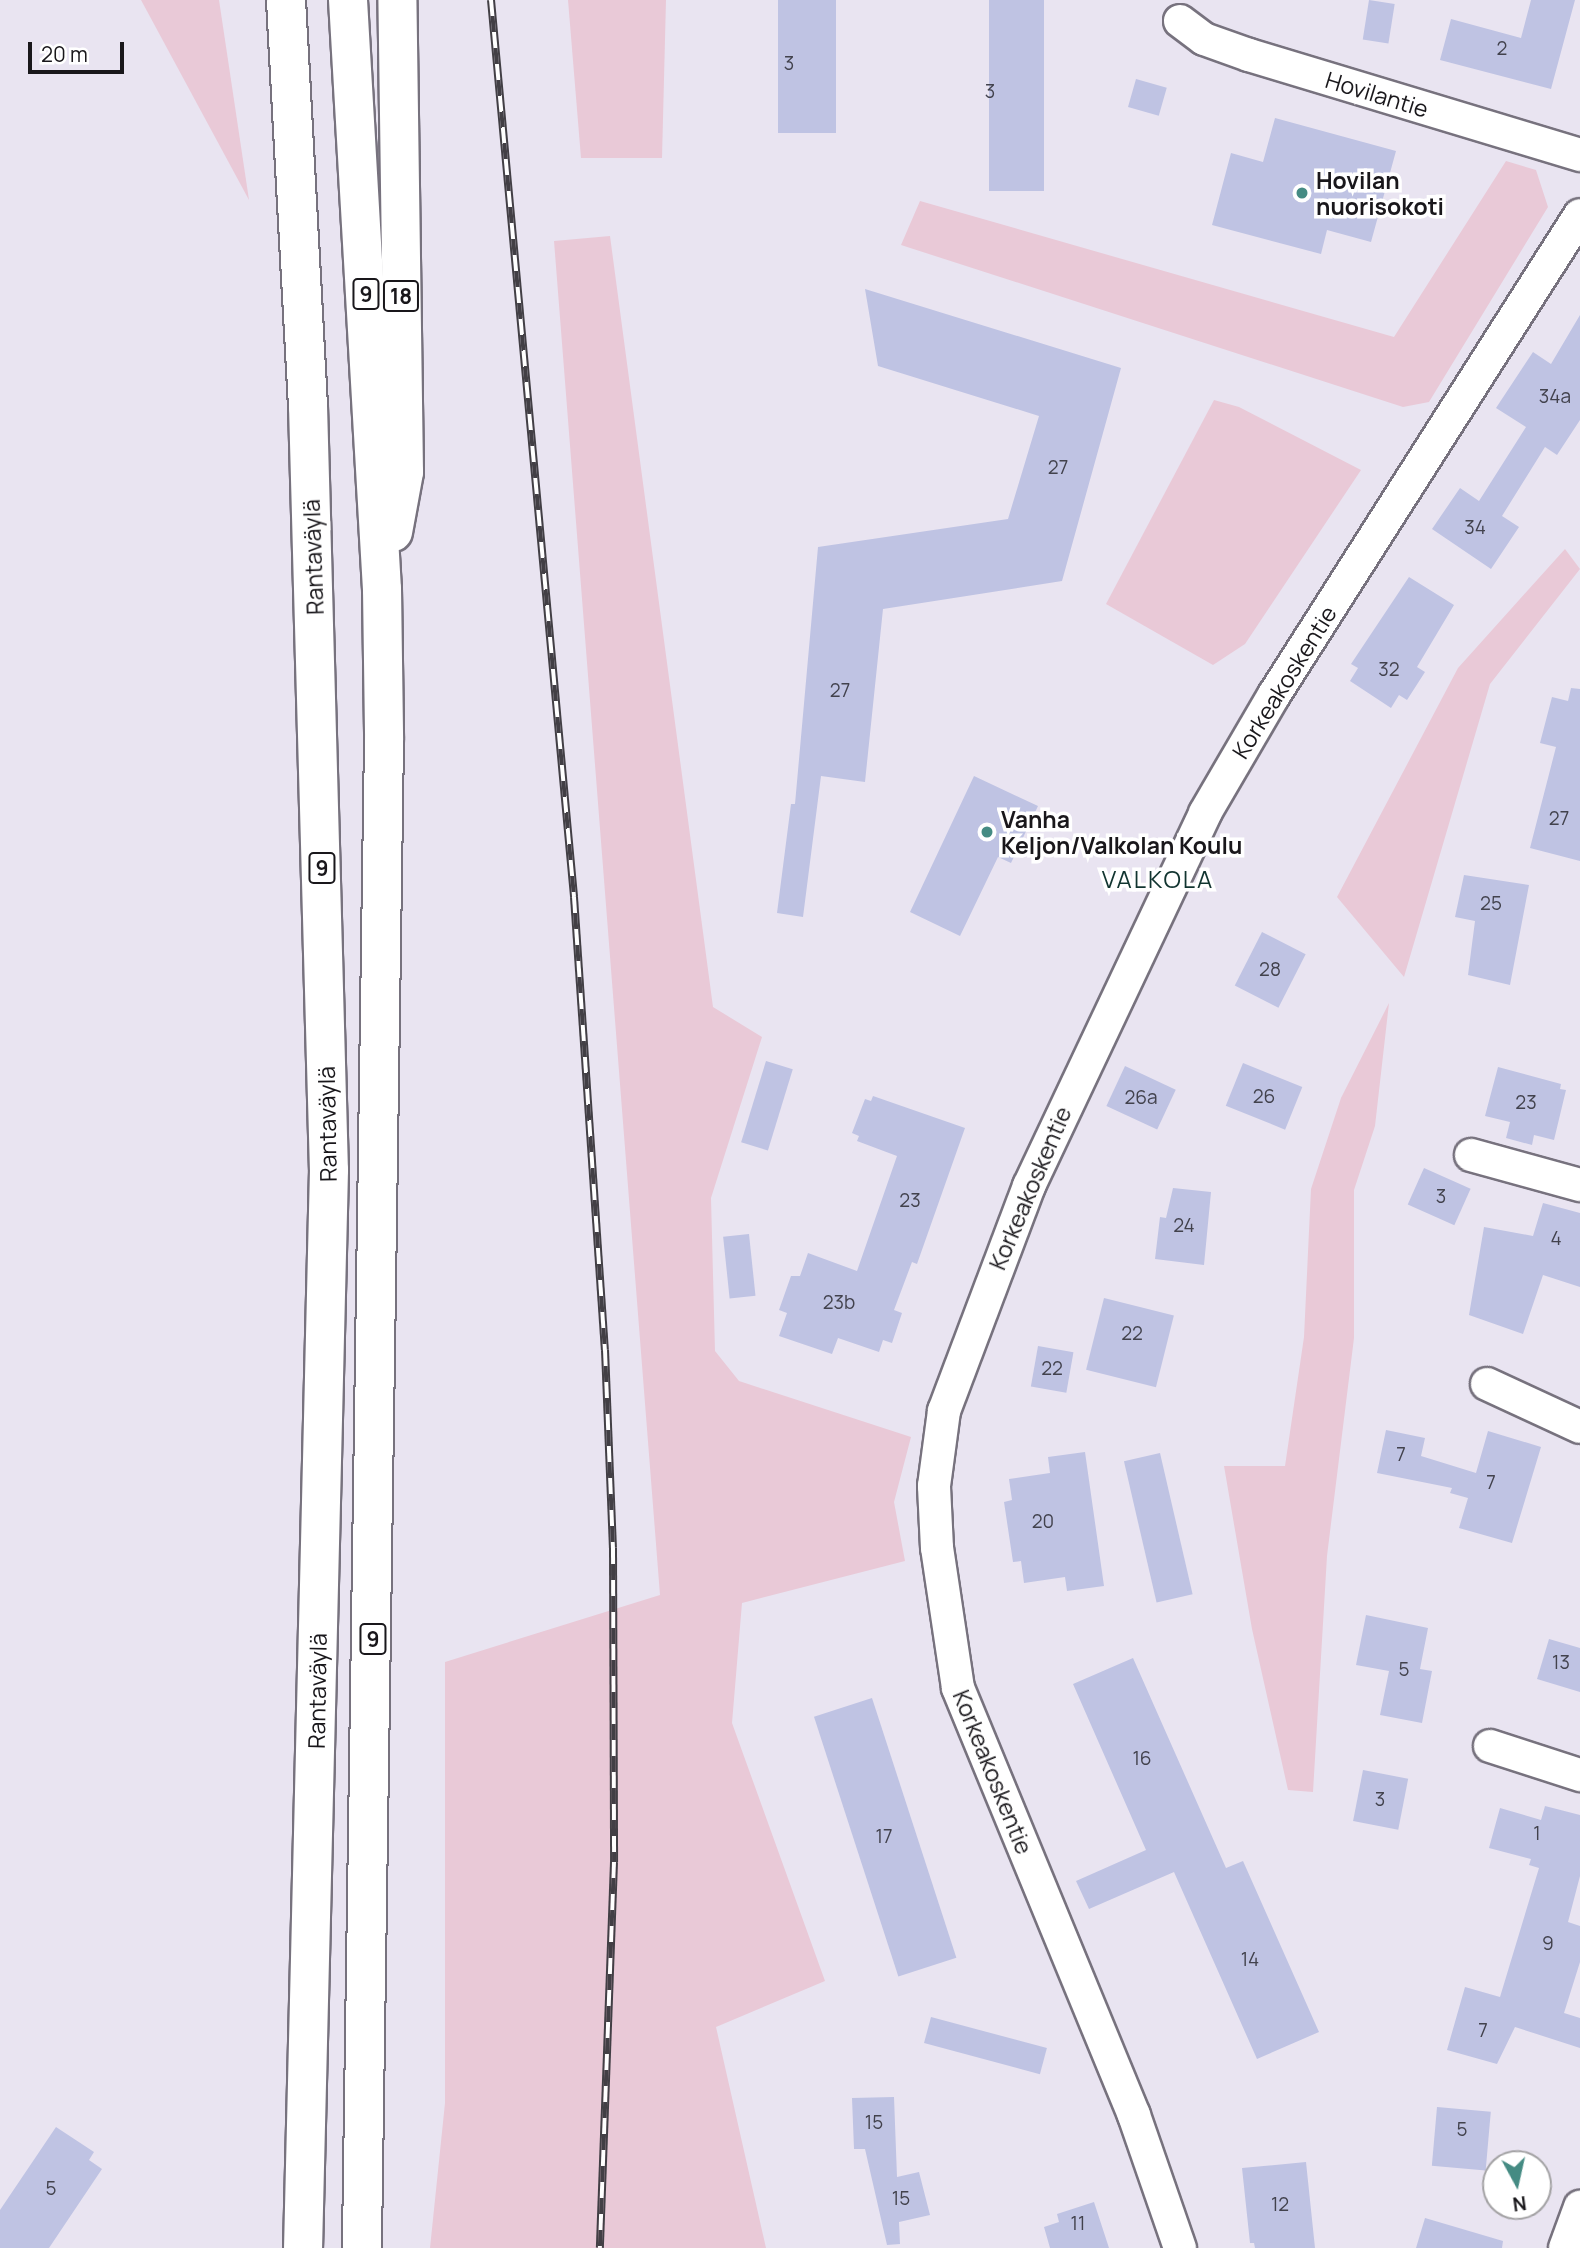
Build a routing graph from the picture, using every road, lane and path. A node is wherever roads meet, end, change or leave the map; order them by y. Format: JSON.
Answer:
{"nodes":[{"id":1,"x":286,"y":0,"type":"edge"},
{"id":2,"x":348,"y":0,"type":"edge"},
{"id":3,"x":397,"y":0,"type":"edge"},
{"id":4,"x":1180,"y":21,"type":"dead end"},
{"id":5,"x":1580,"y":155,"type":"edge"},
{"id":6,"x":1580,"y":215,"type":"edge"},
{"id":7,"x":382,"y":589,"type":"junction"},
{"id":8,"x":1471,"y":1155,"type":"dead end"},
{"id":9,"x":1580,"y":1185,"type":"edge"},
{"id":10,"x":1487,"y":1384,"type":"dead end"},
{"id":11,"x":1580,"y":1427,"type":"edge"},
{"id":12,"x":1490,"y":1746,"type":"dead end"},
{"id":13,"x":1580,"y":1775,"type":"edge"},
{"id":14,"x":1580,"y":2207,"type":"edge"},
{"id":15,"x":303,"y":2248,"type":"edge"},
{"id":16,"x":362,"y":2248,"type":"edge"},
{"id":17,"x":1180,"y":2248,"type":"edge"},
{"id":18,"x":1565,"y":2248,"type":"edge"}],
"edges":[{"from":1,"to":15,"type":"highway","name":"Rantaväylä","number":"9"},
{"from":2,"to":7,"type":"highway","number":"9"},
{"from":3,"to":7,"type":"highway","number":"18"},
{"from":4,"to":5,"type":"street","name":"Hovilantie"},
{"from":6,"to":17,"type":"street","name":"Korkeakoskentie"},
{"from":7,"to":16,"type":"highway","number":"9"},
{"from":8,"to":9,"type":"street"},
{"from":10,"to":11,"type":"street"},
{"from":12,"to":13,"type":"street"},
{"from":14,"to":18,"type":"street"}]}
